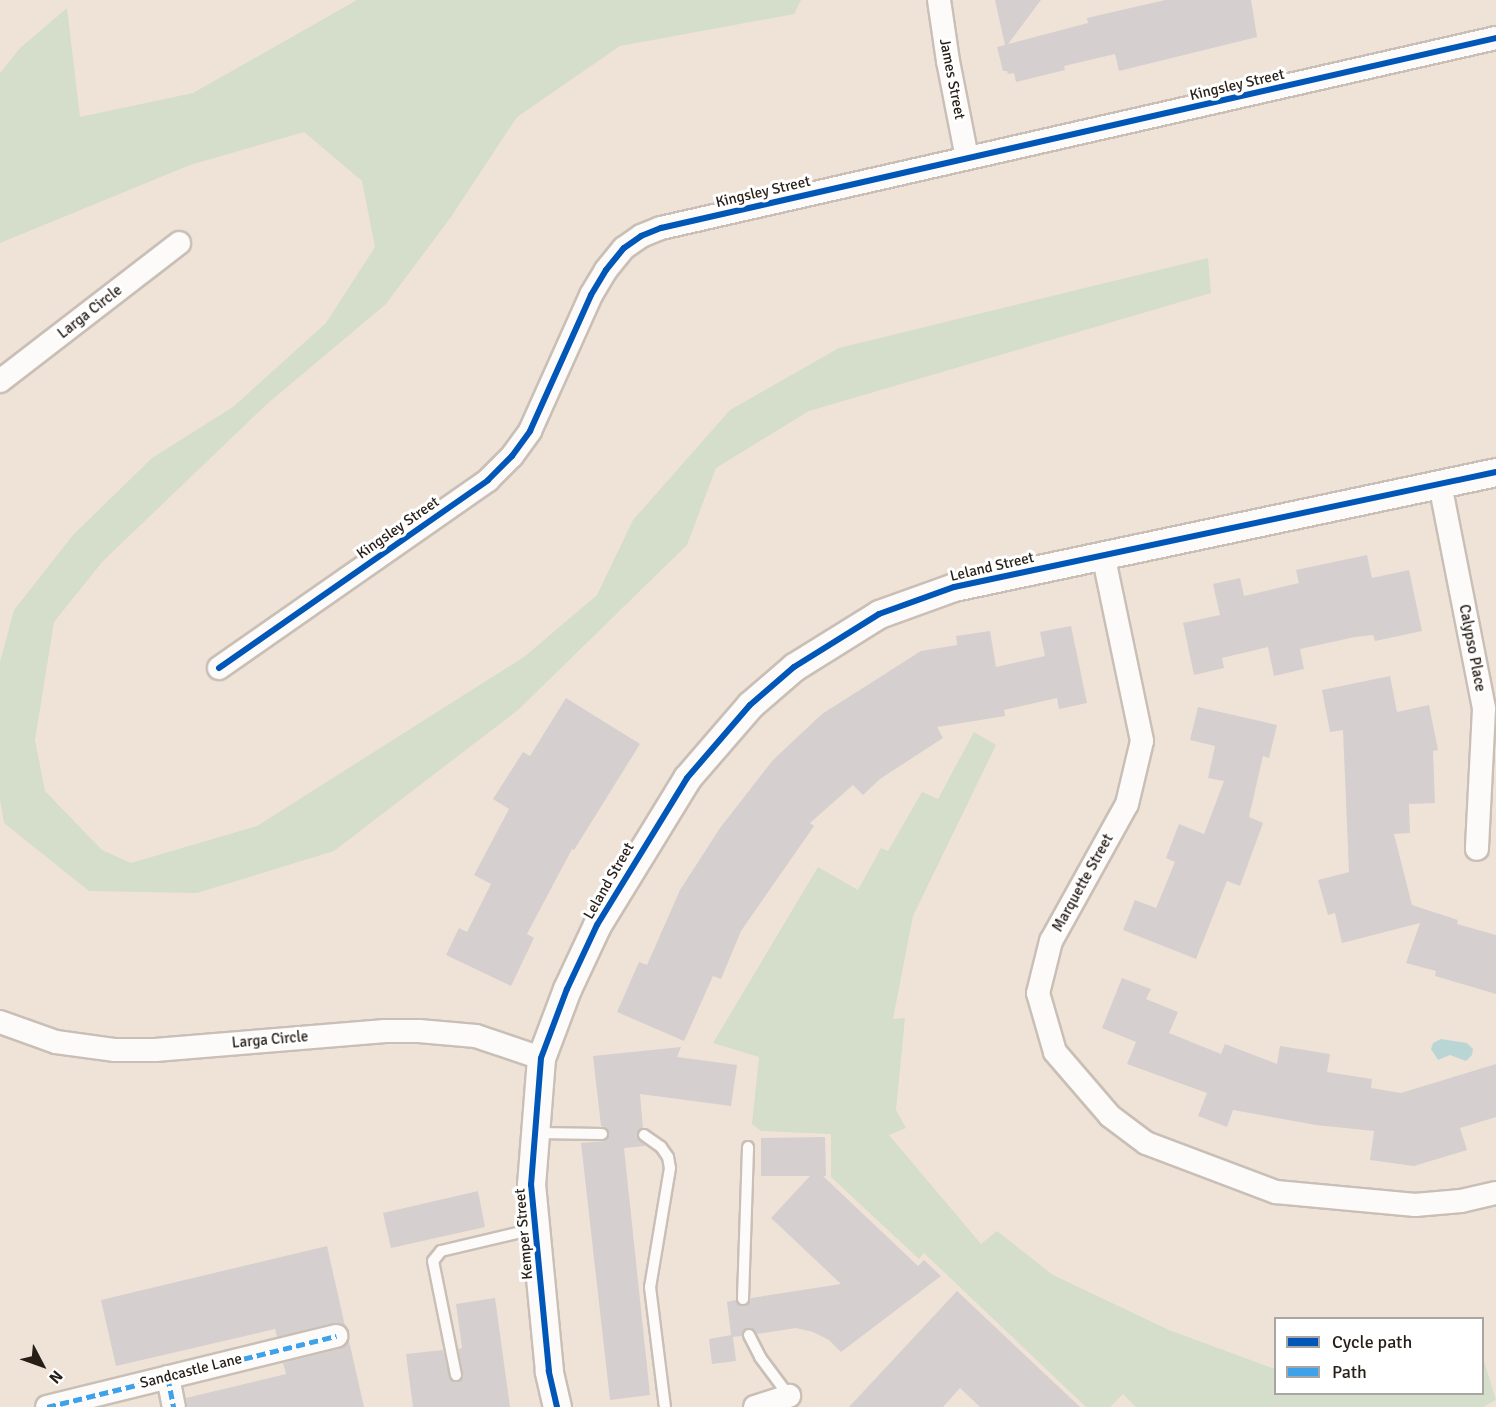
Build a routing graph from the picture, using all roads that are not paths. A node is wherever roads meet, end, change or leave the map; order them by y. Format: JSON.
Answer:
{"nodes":[{"id":1,"x":939,"y":0,"type":"edge"},
{"id":2,"x":1496,"y":38,"type":"edge"},
{"id":3,"x":967,"y":158,"type":"junction"},
{"id":4,"x":179,"y":243,"type":"dead end"},
{"id":5,"x":0,"y":381,"type":"edge"},
{"id":6,"x":1496,"y":472,"type":"edge"},
{"id":7,"x":1440,"y":484,"type":"junction"},
{"id":8,"x":1103,"y":554,"type":"junction"},
{"id":9,"x":219,"y":668,"type":"dead end"},
{"id":10,"x":1477,"y":849,"type":"dead end"},
{"id":11,"x":0,"y":1022,"type":"edge"},
{"id":12,"x":541,"y":1058,"type":"junction"},
{"id":13,"x":534,"y":1133,"type":"junction"},
{"id":14,"x":602,"y":1134,"type":"dead end"},
{"id":15,"x":644,"y":1135,"type":"dead end"},
{"id":16,"x":748,"y":1147,"type":"dead end"},
{"id":17,"x":1496,"y":1193,"type":"edge"},
{"id":18,"x":534,"y":1229,"type":"junction"},
{"id":19,"x":743,"y":1299,"type":"dead end"},
{"id":20,"x":749,"y":1335,"type":"dead end"},
{"id":21,"x":336,"y":1336,"type":"dead end"},
{"id":22,"x":456,"y":1375,"type":"dead end"},
{"id":23,"x":168,"y":1377,"type":"junction"},
{"id":24,"x":789,"y":1396,"type":"joint"},
{"id":25,"x":46,"y":1407,"type":"edge"},
{"id":26,"x":174,"y":1407,"type":"edge"},
{"id":27,"x":557,"y":1407,"type":"edge"},
{"id":28,"x":665,"y":1407,"type":"edge"},
{"id":29,"x":755,"y":1407,"type":"edge"}],
"edges":[{"from":1,"to":3,"type":"street","name":"James Street"},
{"from":2,"to":3,"type":"street","name":"Kingsley Street"},
{"from":3,"to":9,"type":"street","name":"Kingsley Street"},
{"from":4,"to":5,"type":"street","name":"Larga Circle"},
{"from":6,"to":7,"type":"street","name":"Leland Street"},
{"from":7,"to":8,"type":"street","name":"Leland Street"},
{"from":7,"to":10,"type":"street","name":"Calypso Place"},
{"from":8,"to":12,"type":"street","name":"Leland Street"},
{"from":8,"to":17,"type":"street","name":"Marquette Street"},
{"from":11,"to":12,"type":"street","name":"Larga Circle"},
{"from":12,"to":13,"type":"street","name":"Kemper Street"},
{"from":13,"to":14,"type":"lane"},
{"from":13,"to":18,"type":"street","name":"Kemper Street"},
{"from":15,"to":28,"type":"lane"},
{"from":16,"to":19,"type":"lane"},
{"from":18,"to":22,"type":"lane"},
{"from":18,"to":27,"type":"street","name":"Kemper Street"},
{"from":20,"to":24,"type":"lane"},
{"from":21,"to":23,"type":"street","name":"Sandcastle Lane"},
{"from":23,"to":25,"type":"street","name":"Sandcastle Lane"},
{"from":23,"to":26,"type":"street"},
{"from":24,"to":29,"type":"street"}]}
